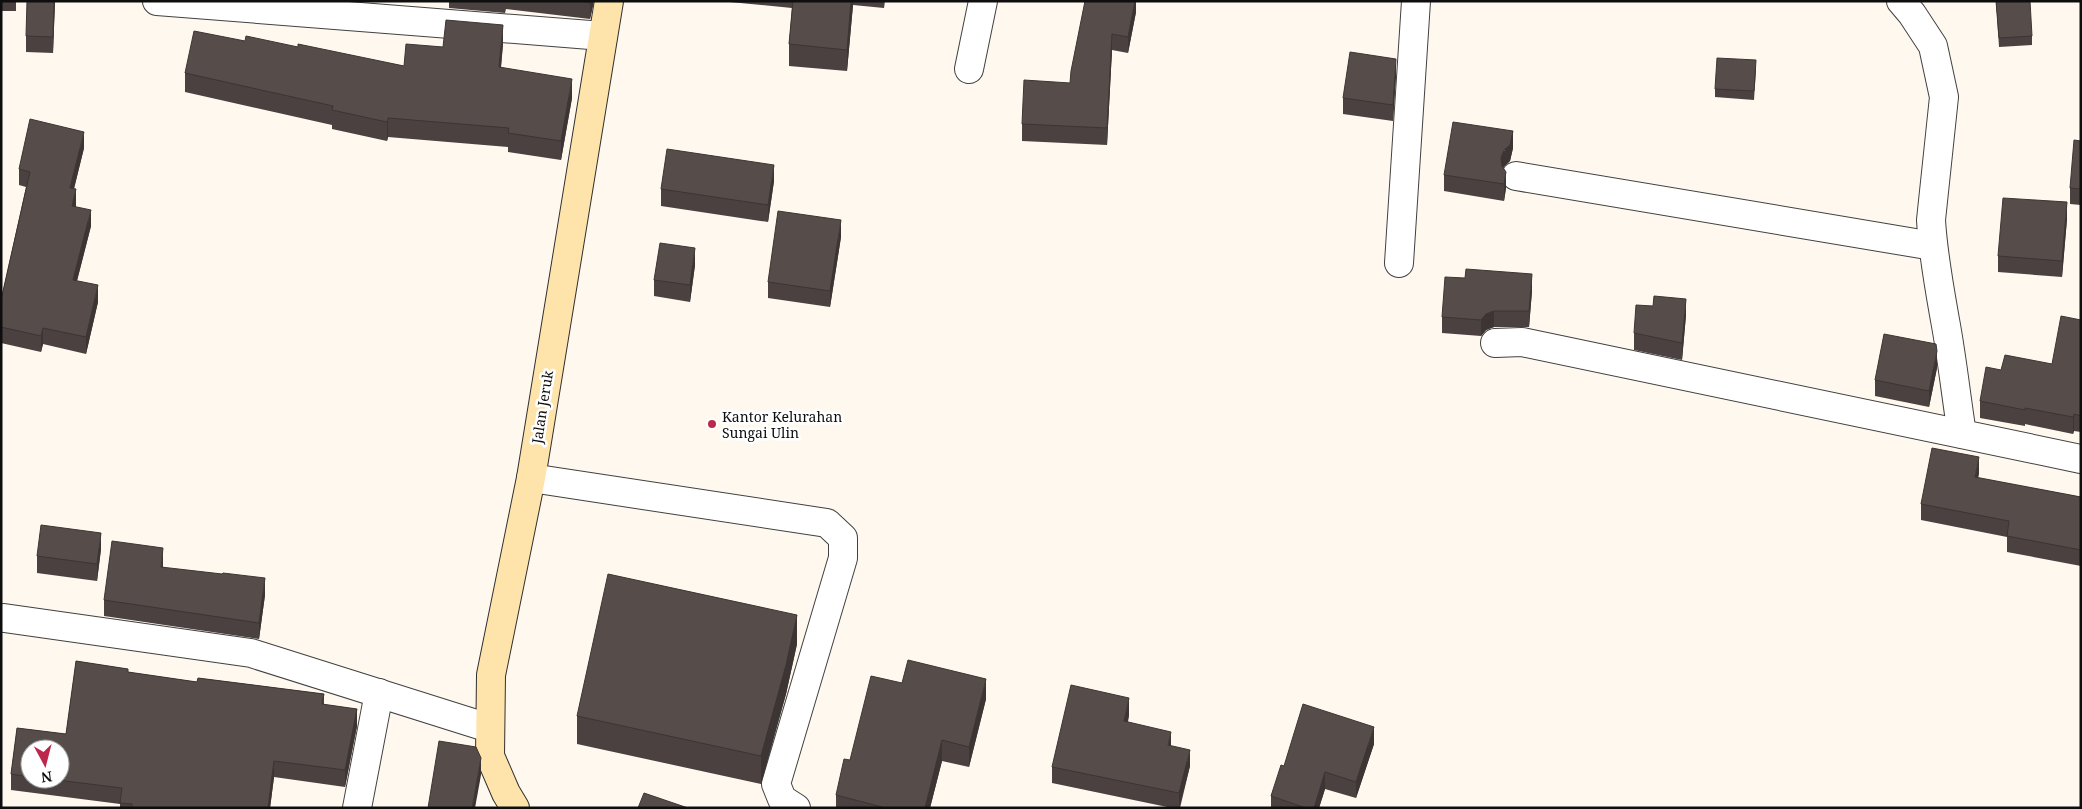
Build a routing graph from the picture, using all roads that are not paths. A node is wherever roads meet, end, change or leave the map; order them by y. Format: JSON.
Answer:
{"nodes":[{"id":1,"x":157,"y":1,"type":"edge"},
{"id":2,"x":609,"y":1,"type":"edge"},
{"id":3,"x":983,"y":1,"type":"edge"},
{"id":4,"x":1416,"y":1,"type":"edge"},
{"id":5,"x":1901,"y":1,"type":"edge"},
{"id":6,"x":603,"y":36,"type":"junction"},
{"id":7,"x":970,"y":69,"type":"dead end"},
{"id":8,"x":1516,"y":176,"type":"dead end"},
{"id":9,"x":1933,"y":246,"type":"junction"},
{"id":10,"x":1399,"y":263,"type":"dead end"},
{"id":11,"x":1495,"y":343,"type":"dead end"},
{"id":12,"x":1962,"y":434,"type":"junction"},
{"id":13,"x":2081,"y":459,"type":"edge"},
{"id":14,"x":530,"y":478,"type":"junction"},
{"id":15,"x":4,"y":618,"type":"dead end"},
{"id":16,"x":378,"y":694,"type":"junction"},
{"id":17,"x":489,"y":728,"type":"junction"},
{"id":18,"x":356,"y":808,"type":"edge"},
{"id":19,"x":515,"y":808,"type":"edge"},
{"id":20,"x":796,"y":808,"type":"edge"}],
"edges":[{"from":1,"to":6,"type":"street"},
{"from":2,"to":6,"type":"street","name":"Jalan Jeruk"},
{"from":3,"to":7,"type":"street"},
{"from":4,"to":10,"type":"street"},
{"from":5,"to":9,"type":"street"},
{"from":6,"to":14,"type":"street","name":"Jalan Jeruk"},
{"from":8,"to":9,"type":"street"},
{"from":9,"to":12,"type":"street"},
{"from":11,"to":12,"type":"street"},
{"from":12,"to":13,"type":"street"},
{"from":14,"to":17,"type":"street","name":"Jalan Jeruk"},
{"from":14,"to":20,"type":"street"},
{"from":15,"to":16,"type":"street"},
{"from":16,"to":17,"type":"street"},
{"from":16,"to":18,"type":"street"},
{"from":17,"to":19,"type":"street","name":"Jalan Jeruk"}]}
